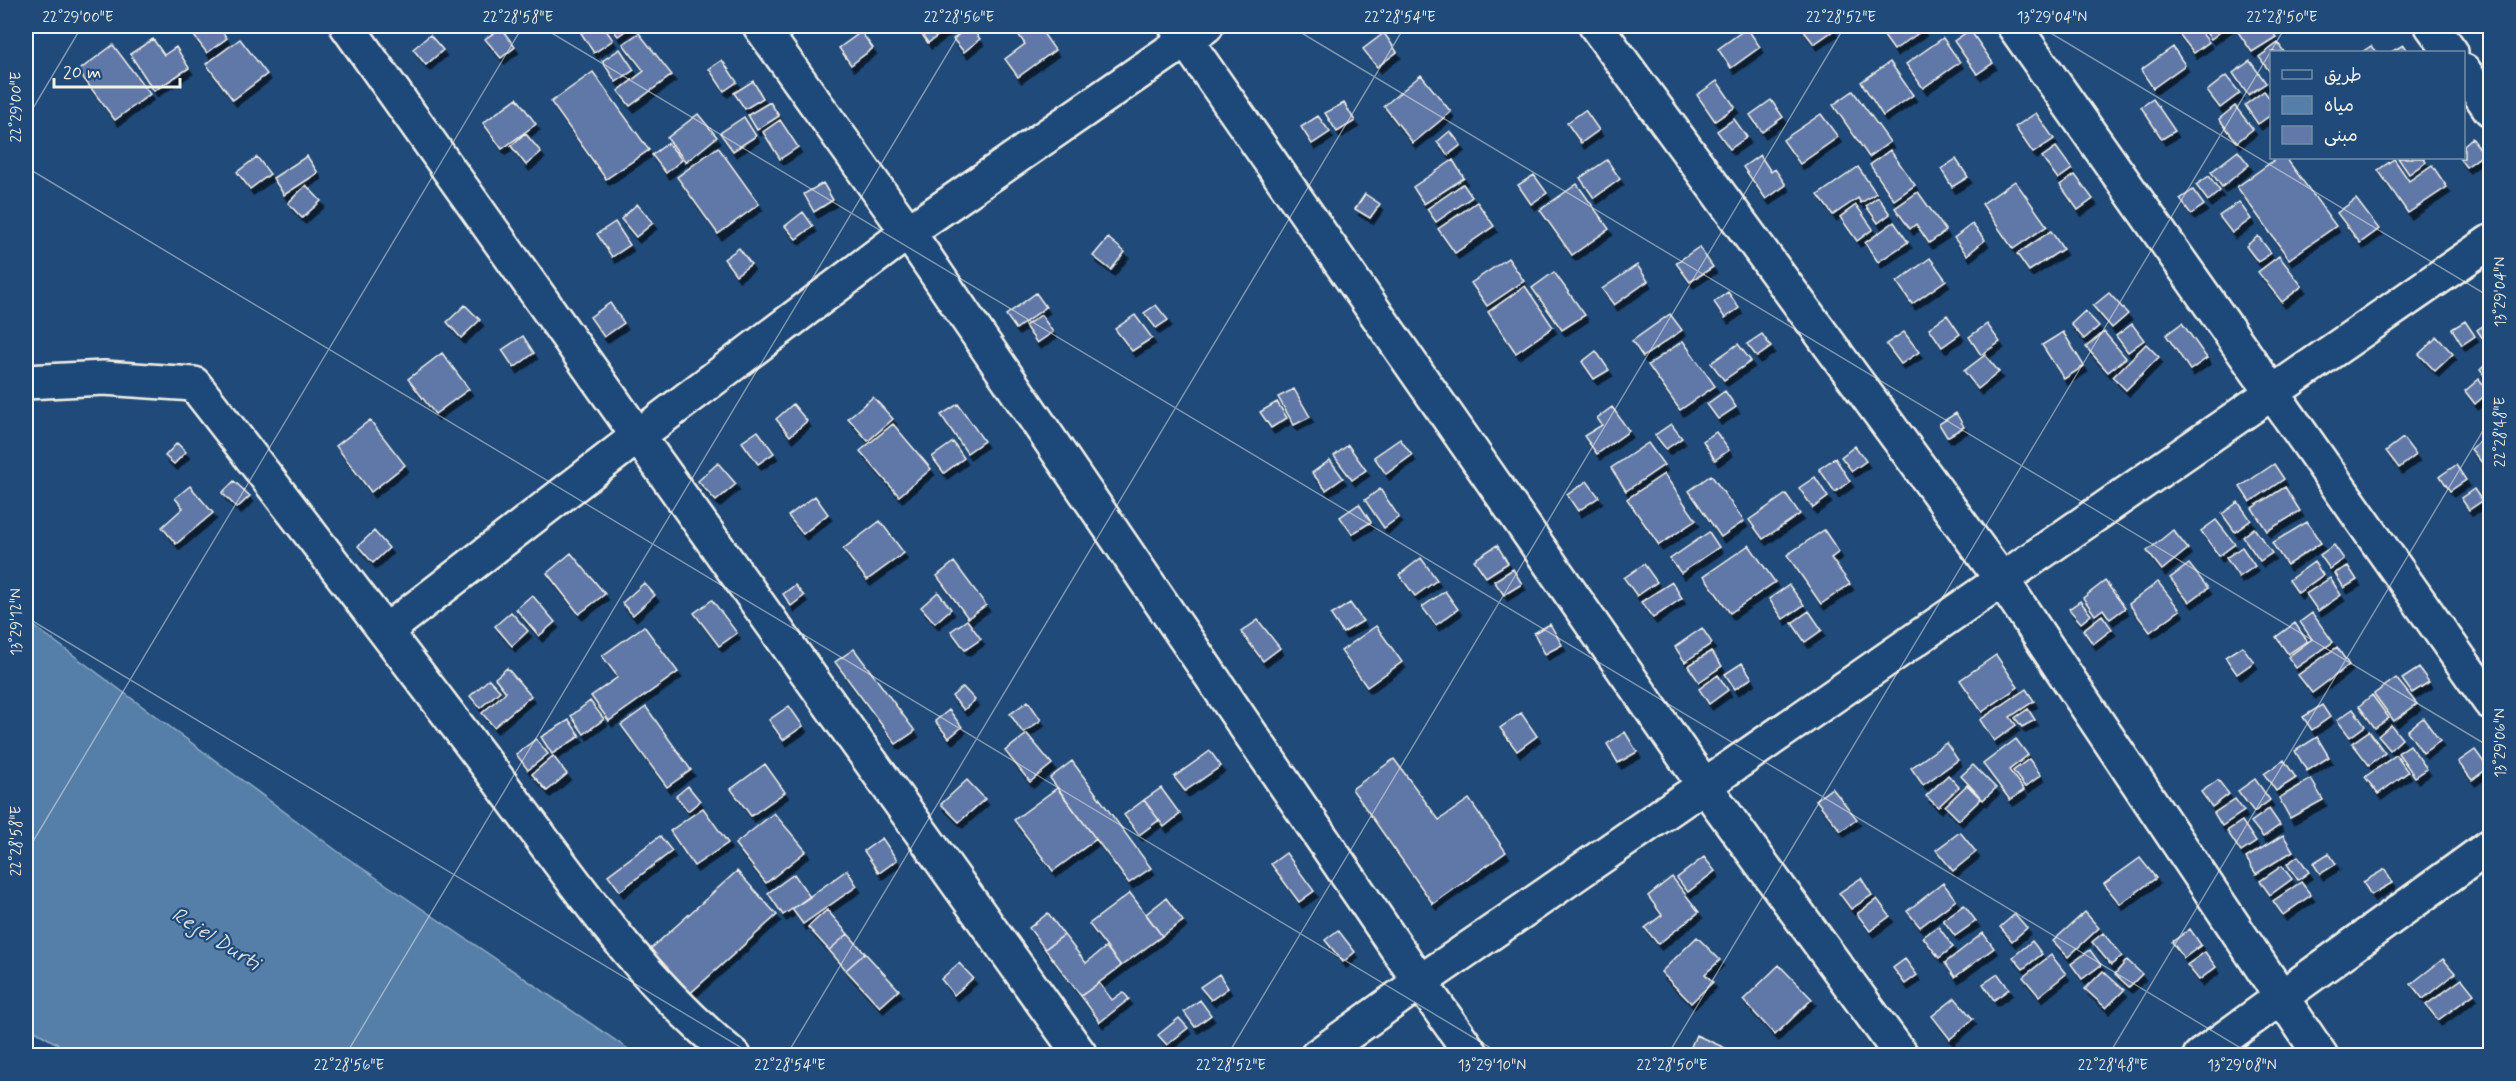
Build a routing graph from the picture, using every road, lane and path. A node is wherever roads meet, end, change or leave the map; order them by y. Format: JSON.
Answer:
{"nodes":[{"id":1,"x":347,"y":26,"type":"edge"},
{"id":2,"x":760,"y":26,"type":"edge"},
{"id":3,"x":1596,"y":26,"type":"edge"},
{"id":4,"x":2014,"y":26,"type":"edge"},
{"id":5,"x":2432,"y":26,"type":"edge"},
{"id":6,"x":1189,"y":30,"type":"edge"},
{"id":7,"x":2450,"y":51,"type":"edge"},
{"id":8,"x":2465,"y":74,"type":"edge"},
{"id":9,"x":2490,"y":110,"type":"edge"},
{"id":10,"x":908,"y":232,"type":"junction"},
{"id":11,"x":2490,"y":242,"type":"edge"},
{"id":12,"x":26,"y":382,"type":"edge"},
{"id":13,"x":2274,"y":392,"type":"junction"},
{"id":14,"x":638,"y":436,"type":"junction"},
{"id":15,"x":2002,"y":580,"type":"junction"},
{"id":16,"x":386,"y":631,"type":"junction"},
{"id":17,"x":2490,"y":702,"type":"edge"},
{"id":18,"x":1704,"y":785,"type":"junction"},
{"id":19,"x":2490,"y":846,"type":"edge"},
{"id":20,"x":1420,"y":982,"type":"junction"},
{"id":21,"x":2283,"y":996,"type":"junction"},
{"id":22,"x":734,"y":1056,"type":"edge"},
{"id":23,"x":1081,"y":1056,"type":"edge"},
{"id":24,"x":1317,"y":1056,"type":"edge"},
{"id":25,"x":1473,"y":1056,"type":"edge"},
{"id":26,"x":1902,"y":1056,"type":"edge"},
{"id":27,"x":2200,"y":1056,"type":"edge"},
{"id":28,"x":2321,"y":1056,"type":"edge"}],
"edges":[{"from":1,"to":14,"type":"street"},
{"from":2,"to":10,"type":"street"},
{"from":3,"to":15,"type":"street"},
{"from":4,"to":13,"type":"street"},
{"from":5,"to":7,"type":"street"},
{"from":6,"to":10,"type":"street"},
{"from":6,"to":18,"type":"street"},
{"from":8,"to":9,"type":"street"},
{"from":10,"to":14,"type":"street"},
{"from":10,"to":20,"type":"street"},
{"from":11,"to":13,"type":"street"},
{"from":12,"to":16,"type":"street"},
{"from":13,"to":15,"type":"street"},
{"from":13,"to":17,"type":"street"},
{"from":14,"to":16,"type":"street"},
{"from":14,"to":23,"type":"street"},
{"from":15,"to":18,"type":"street"},
{"from":15,"to":21,"type":"street"},
{"from":16,"to":22,"type":"street"},
{"from":18,"to":20,"type":"street"},
{"from":18,"to":26,"type":"street"},
{"from":19,"to":21,"type":"street"},
{"from":20,"to":24,"type":"street"},
{"from":20,"to":25,"type":"street"},
{"from":21,"to":27,"type":"street"},
{"from":21,"to":28,"type":"street"}]}
